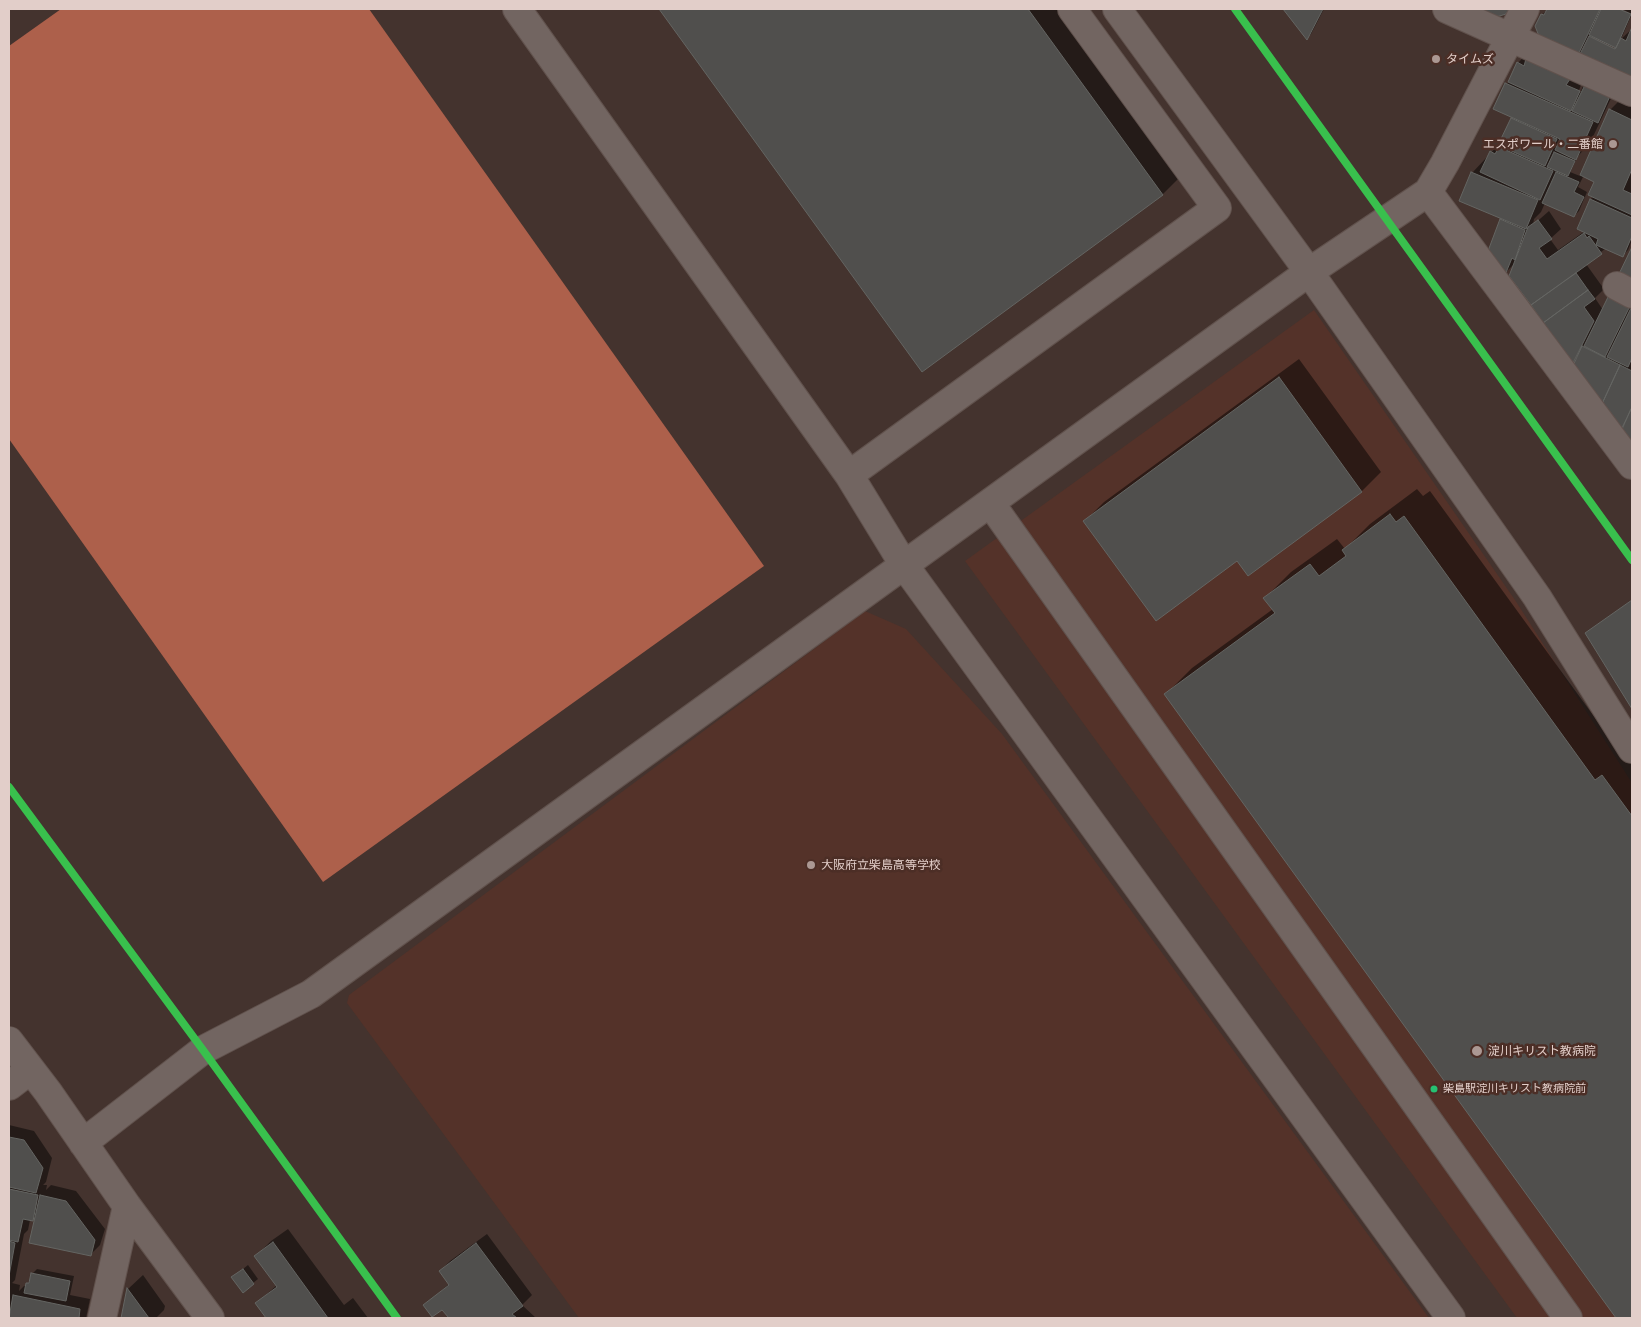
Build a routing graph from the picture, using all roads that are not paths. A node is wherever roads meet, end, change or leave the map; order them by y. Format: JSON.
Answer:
{"nodes":[{"id":1,"x":517,"y":9,"type":"edge"},
{"id":2,"x":1072,"y":9,"type":"edge"},
{"id":3,"x":1117,"y":9,"type":"edge"},
{"id":4,"x":1447,"y":9,"type":"edge"},
{"id":5,"x":1525,"y":9,"type":"edge"},
{"id":6,"x":1510,"y":37,"type":"junction"},
{"id":7,"x":1632,"y":92,"type":"edge"},
{"id":8,"x":1428,"y":192,"type":"junction"},
{"id":9,"x":1309,"y":272,"type":"junction"},
{"id":10,"x":1632,"y":465,"type":"edge"},
{"id":11,"x":849,"y":475,"type":"junction"},
{"id":12,"x":991,"y":504,"type":"junction"},
{"id":13,"x":904,"y":566,"type":"junction"},
{"id":14,"x":1632,"y":749,"type":"edge"},
{"id":15,"x":9,"y":1041,"type":"edge"},
{"id":16,"x":30,"y":1070,"type":"junction"},
{"id":17,"x":9,"y":1086,"type":"edge"},
{"id":18,"x":83,"y":1143,"type":"junction"},
{"id":19,"x":127,"y":1206,"type":"junction"},
{"id":20,"x":102,"y":1318,"type":"edge"},
{"id":21,"x":210,"y":1318,"type":"edge"},
{"id":22,"x":1452,"y":1318,"type":"edge"},
{"id":23,"x":1568,"y":1318,"type":"edge"}],
"edges":[{"from":1,"to":11,"type":"street"},
{"from":2,"to":11,"type":"street"},
{"from":3,"to":9,"type":"street"},
{"from":4,"to":6,"type":"street"},
{"from":5,"to":6,"type":"street"},
{"from":6,"to":7,"type":"street"},
{"from":6,"to":8,"type":"street"},
{"from":8,"to":9,"type":"street"},
{"from":8,"to":10,"type":"street"},
{"from":9,"to":12,"type":"street"},
{"from":9,"to":14,"type":"street"},
{"from":11,"to":13,"type":"street"},
{"from":12,"to":13,"type":"street"},
{"from":12,"to":23,"type":"street"},
{"from":13,"to":18,"type":"street"},
{"from":13,"to":22,"type":"street"},
{"from":15,"to":16,"type":"street"},
{"from":16,"to":17,"type":"street"},
{"from":16,"to":18,"type":"street"},
{"from":18,"to":19,"type":"street"},
{"from":19,"to":20,"type":"street"},
{"from":19,"to":21,"type":"street"}]}
